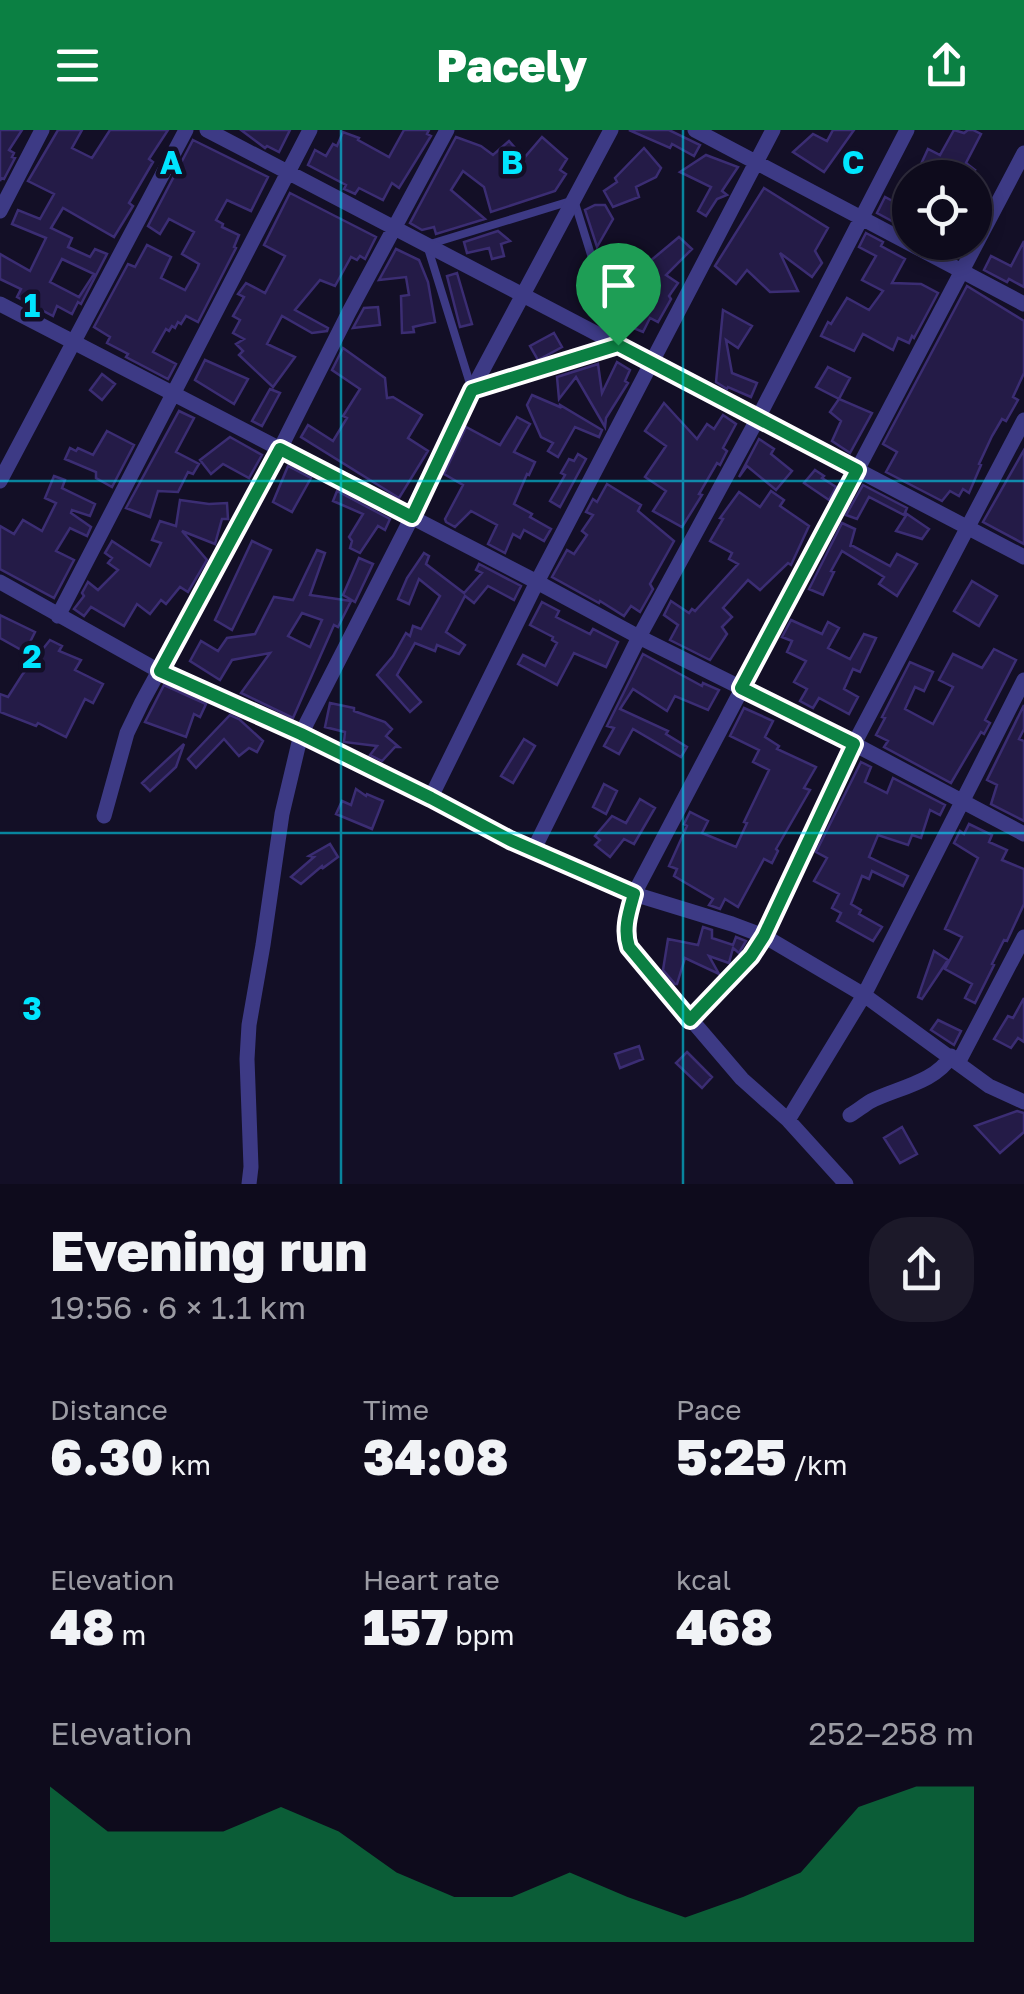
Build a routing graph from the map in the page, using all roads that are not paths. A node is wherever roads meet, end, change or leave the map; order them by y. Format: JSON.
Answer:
{"nodes":[{"id":1,"x":42,"y":130,"type":"edge"},
{"id":2,"x":186,"y":130,"type":"edge"},
{"id":3,"x":206,"y":130,"type":"edge"},
{"id":4,"x":310,"y":130,"type":"edge"},
{"id":5,"x":447,"y":130,"type":"edge"},
{"id":6,"x":611,"y":130,"type":"edge"},
{"id":7,"x":695,"y":130,"type":"edge"},
{"id":8,"x":773,"y":130,"type":"edge"},
{"id":9,"x":907,"y":130,"type":"edge"},
{"id":10,"x":1024,"y":153,"type":"edge"},
{"id":11,"x":756,"y":162,"type":"junction"},
{"id":12,"x":288,"y":172,"type":"junction"},
{"id":13,"x":574,"y":200,"type":"junction"},
{"id":14,"x":0,"y":211,"type":"edge"},
{"id":15,"x":862,"y":217,"type":"junction"},
{"id":16,"x":396,"y":229,"type":"junction"},
{"id":17,"x":427,"y":245,"type":"junction"},
{"id":18,"x":963,"y":271,"type":"junction"},
{"id":19,"x":523,"y":295,"type":"junction"},
{"id":20,"x":0,"y":304,"type":"edge"},
{"id":21,"x":1024,"y":304,"type":"edge"},
{"id":22,"x":73,"y":342,"type":"junction"},
{"id":23,"x":618,"y":345,"type":"junction"},
{"id":24,"x":651,"y":362,"type":"junction"},
{"id":25,"x":472,"y":390,"type":"junction"},
{"id":26,"x":172,"y":393,"type":"junction"},
{"id":27,"x":758,"y":418,"type":"junction"},
{"id":28,"x":1024,"y":420,"type":"edge"},
{"id":29,"x":280,"y":449,"type":"junction"},
{"id":30,"x":857,"y":470,"type":"junction"},
{"id":31,"x":0,"y":481,"type":"edge"},
{"id":32,"x":412,"y":517,"type":"junction"},
{"id":33,"x":968,"y":528,"type":"junction"},
{"id":34,"x":1024,"y":557,"type":"edge"},
{"id":35,"x":0,"y":582,"type":"edge"},
{"id":36,"x":537,"y":582,"type":"junction"},
{"id":37,"x":58,"y":616,"type":"junction"},
{"id":38,"x":639,"y":637,"type":"junction"},
{"id":39,"x":160,"y":671,"type":"junction"},
{"id":40,"x":1024,"y":680,"type":"edge"},
{"id":41,"x":741,"y":688,"type":"junction"},
{"id":42,"x":301,"y":734,"type":"junction"},
{"id":43,"x":854,"y":744,"type":"junction"},
{"id":44,"x":431,"y":798,"type":"junction"},
{"id":45,"x":962,"y":802,"type":"junction"},
{"id":46,"x":104,"y":816,"type":"dead end"},
{"id":47,"x":1024,"y":834,"type":"edge"},
{"id":48,"x":532,"y":851,"type":"junction"},
{"id":49,"x":634,"y":894,"type":"junction"},
{"id":50,"x":764,"y":936,"type":"junction"},
{"id":51,"x":1024,"y":936,"type":"edge"},
{"id":52,"x":864,"y":995,"type":"junction"},
{"id":53,"x":690,"y":1020,"type":"junction"},
{"id":54,"x":955,"y":1060,"type":"junction"},
{"id":55,"x":1024,"y":1102,"type":"edge"},
{"id":56,"x":850,"y":1115,"type":"dead end"},
{"id":57,"x":788,"y":1120,"type":"junction"},
{"id":58,"x":249,"y":1184,"type":"edge"},
{"id":59,"x":846,"y":1184,"type":"edge"}],
"edges":[{"from":1,"to":14,"type":"street"},
{"from":2,"to":22,"type":"street"},
{"from":3,"to":12,"type":"street"},
{"from":4,"to":12,"type":"street"},
{"from":5,"to":16,"type":"street"},
{"from":6,"to":13,"type":"street"},
{"from":7,"to":11,"type":"street"},
{"from":8,"to":11,"type":"street"},
{"from":9,"to":15,"type":"street"},
{"from":10,"to":18,"type":"street"},
{"from":11,"to":15,"type":"street"},
{"from":11,"to":24,"type":"street"},
{"from":12,"to":16,"type":"street"},
{"from":12,"to":26,"type":"street"},
{"from":13,"to":17,"type":"lane"},
{"from":13,"to":19,"type":"street"},
{"from":13,"to":23,"type":"lane"},
{"from":15,"to":18,"type":"street"},
{"from":15,"to":27,"type":"street"},
{"from":16,"to":17,"type":"street"},
{"from":16,"to":29,"type":"street"},
{"from":17,"to":19,"type":"street"},
{"from":17,"to":25,"type":"lane"},
{"from":18,"to":21,"type":"street"},
{"from":18,"to":30,"type":"street"},
{"from":19,"to":23,"type":"street"},
{"from":19,"to":25,"type":"street"},
{"from":20,"to":22,"type":"street"},
{"from":22,"to":26,"type":"street"},
{"from":22,"to":31,"type":"street"},
{"from":23,"to":24,"type":"street"},
{"from":23,"to":25,"type":"lane"},
{"from":24,"to":27,"type":"street"},
{"from":24,"to":36,"type":"street"},
{"from":25,"to":32,"type":"street"},
{"from":26,"to":29,"type":"street"},
{"from":26,"to":37,"type":"street"},
{"from":27,"to":30,"type":"street"},
{"from":27,"to":38,"type":"street"},
{"from":28,"to":33,"type":"street"},
{"from":29,"to":32,"type":"street"},
{"from":29,"to":39,"type":"street"},
{"from":30,"to":33,"type":"street"},
{"from":30,"to":41,"type":"street"},
{"from":32,"to":36,"type":"street"},
{"from":32,"to":42,"type":"street"},
{"from":33,"to":34,"type":"street"},
{"from":33,"to":43,"type":"street"},
{"from":35,"to":37,"type":"street"},
{"from":36,"to":38,"type":"street"},
{"from":36,"to":44,"type":"street"},
{"from":37,"to":39,"type":"street"},
{"from":38,"to":41,"type":"street"},
{"from":38,"to":48,"type":"street"},
{"from":39,"to":42,"type":"street"},
{"from":39,"to":46,"type":"street"},
{"from":40,"to":45,"type":"street"},
{"from":41,"to":43,"type":"street"},
{"from":41,"to":49,"type":"street"},
{"from":42,"to":44,"type":"street"},
{"from":42,"to":58,"type":"street"},
{"from":43,"to":45,"type":"street"},
{"from":43,"to":50,"type":"street"},
{"from":44,"to":48,"type":"street"},
{"from":45,"to":47,"type":"street"},
{"from":45,"to":52,"type":"street"},
{"from":48,"to":49,"type":"street"},
{"from":49,"to":50,"type":"street"},
{"from":49,"to":53,"type":"street"},
{"from":50,"to":52,"type":"street"},
{"from":50,"to":53,"type":"street"},
{"from":51,"to":54,"type":"street"},
{"from":52,"to":54,"type":"street"},
{"from":52,"to":57,"type":"street"},
{"from":53,"to":57,"type":"street"},
{"from":54,"to":55,"type":"street"},
{"from":54,"to":56,"type":"street"},
{"from":57,"to":59,"type":"street"}]}
